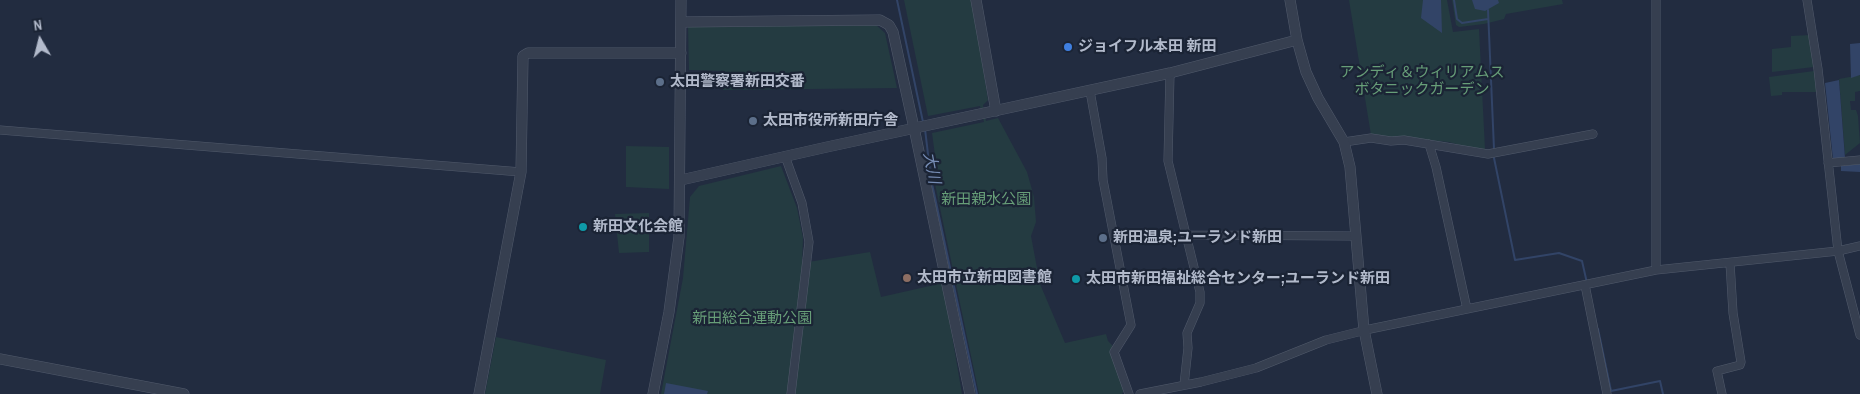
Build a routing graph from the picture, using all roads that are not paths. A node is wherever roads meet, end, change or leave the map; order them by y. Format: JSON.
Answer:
{"nodes":[{"id":1,"x":681,"y":0,"type":"edge"},
{"id":2,"x":976,"y":0,"type":"edge"},
{"id":3,"x":1290,"y":0,"type":"edge"},
{"id":4,"x":1656,"y":0,"type":"edge"},
{"id":5,"x":1807,"y":0,"type":"edge"},
{"id":6,"x":681,"y":22,"type":"junction"},
{"id":7,"x":1297,"y":40,"type":"junction"},
{"id":8,"x":681,"y":53,"type":"junction"},
{"id":9,"x":1170,"y":74,"type":"junction"},
{"id":10,"x":1090,"y":91,"type":"junction"},
{"id":11,"x":996,"y":111,"type":"junction"},
{"id":12,"x":916,"y":128,"type":"junction"},
{"id":13,"x":0,"y":130,"type":"edge"},
{"id":14,"x":1593,"y":134,"type":"dead end"},
{"id":15,"x":1344,"y":142,"type":"junction"},
{"id":16,"x":1429,"y":144,"type":"junction"},
{"id":17,"x":785,"y":156,"type":"junction"},
{"id":18,"x":1860,"y":160,"type":"edge"},
{"id":19,"x":1828,"y":163,"type":"junction"},
{"id":20,"x":521,"y":172,"type":"junction"},
{"id":21,"x":681,"y":180,"type":"junction"},
{"id":22,"x":1185,"y":235,"type":"junction"},
{"id":23,"x":1355,"y":236,"type":"junction"},
{"id":24,"x":1860,"y":246,"type":"edge"},
{"id":25,"x":1838,"y":251,"type":"junction"},
{"id":26,"x":1730,"y":263,"type":"junction"},
{"id":27,"x":1656,"y":270,"type":"junction"},
{"id":28,"x":1585,"y":285,"type":"junction"},
{"id":29,"x":1467,"y":309,"type":"junction"},
{"id":30,"x":1364,"y":330,"type":"junction"},
{"id":31,"x":1860,"y":335,"type":"edge"},
{"id":32,"x":0,"y":359,"type":"edge"},
{"id":33,"x":1184,"y":385,"type":"junction"},
{"id":34,"x":184,"y":394,"type":"edge"},
{"id":35,"x":478,"y":394,"type":"edge"},
{"id":36,"x":653,"y":394,"type":"edge"},
{"id":37,"x":791,"y":394,"type":"edge"},
{"id":38,"x":970,"y":394,"type":"edge"},
{"id":39,"x":1129,"y":394,"type":"edge"},
{"id":40,"x":1140,"y":394,"type":"edge"},
{"id":41,"x":1378,"y":394,"type":"edge"},
{"id":42,"x":1607,"y":394,"type":"edge"},
{"id":43,"x":1722,"y":394,"type":"edge"}],
"edges":[{"from":1,"to":6,"type":"street"},
{"from":2,"to":11,"type":"street"},
{"from":3,"to":7,"type":"street"},
{"from":4,"to":27,"type":"street"},
{"from":5,"to":19,"type":"street"},
{"from":6,"to":8,"type":"street"},
{"from":6,"to":12,"type":"street"},
{"from":7,"to":9,"type":"street"},
{"from":7,"to":15,"type":"street"},
{"from":8,"to":20,"type":"street"},
{"from":8,"to":21,"type":"street"},
{"from":9,"to":10,"type":"street"},
{"from":9,"to":22,"type":"street"},
{"from":10,"to":11,"type":"street"},
{"from":10,"to":39,"type":"street"},
{"from":11,"to":12,"type":"street"},
{"from":12,"to":17,"type":"street"},
{"from":12,"to":38,"type":"street"},
{"from":13,"to":20,"type":"street"},
{"from":14,"to":16,"type":"street"},
{"from":15,"to":16,"type":"street"},
{"from":15,"to":23,"type":"street"},
{"from":16,"to":29,"type":"street"},
{"from":17,"to":21,"type":"street"},
{"from":17,"to":37,"type":"street"},
{"from":18,"to":19,"type":"street"},
{"from":19,"to":25,"type":"street"},
{"from":20,"to":35,"type":"street"},
{"from":21,"to":36,"type":"street"},
{"from":22,"to":23,"type":"street"},
{"from":22,"to":33,"type":"street"},
{"from":23,"to":30,"type":"street"},
{"from":24,"to":25,"type":"street"},
{"from":25,"to":26,"type":"street"},
{"from":25,"to":31,"type":"street"},
{"from":26,"to":27,"type":"street"},
{"from":26,"to":43,"type":"street"},
{"from":27,"to":28,"type":"street"},
{"from":28,"to":29,"type":"street"},
{"from":28,"to":42,"type":"street"},
{"from":29,"to":30,"type":"street"},
{"from":30,"to":33,"type":"street"},
{"from":30,"to":41,"type":"street"},
{"from":32,"to":34,"type":"street"},
{"from":33,"to":40,"type":"street"}]}
